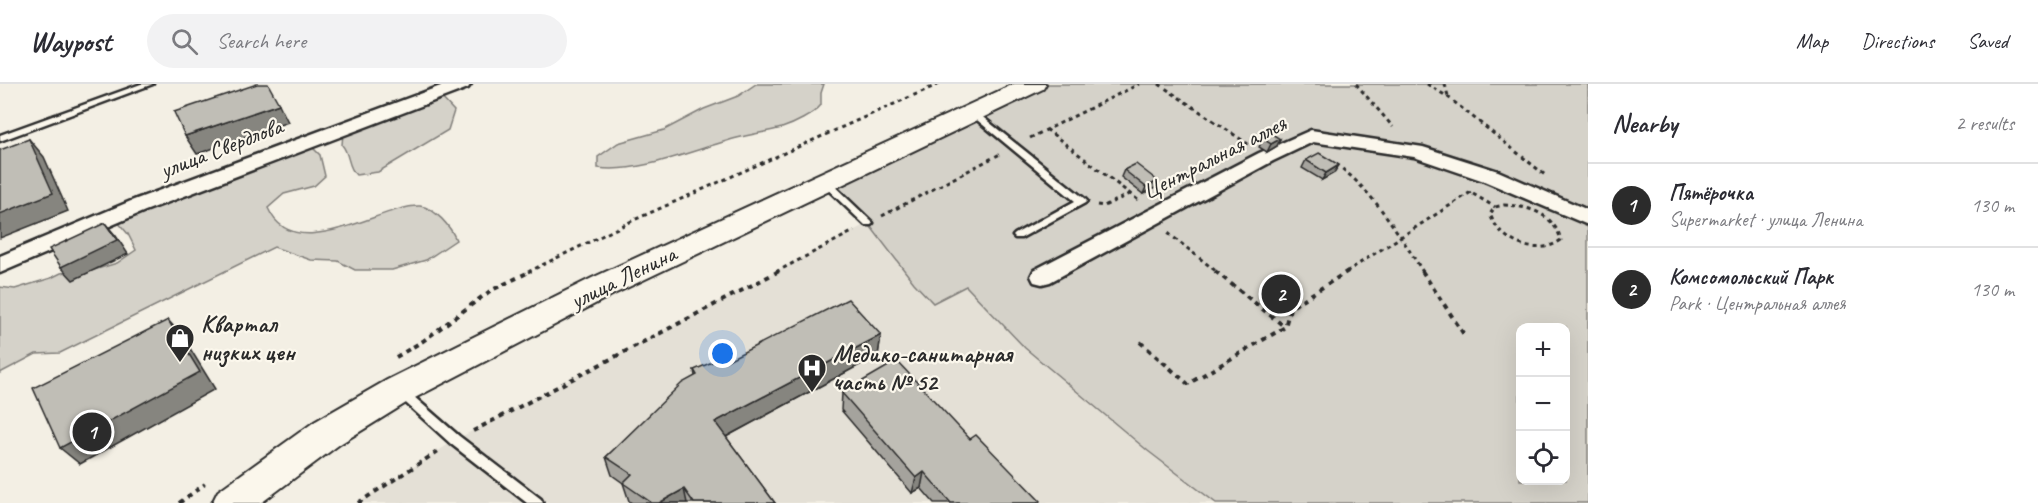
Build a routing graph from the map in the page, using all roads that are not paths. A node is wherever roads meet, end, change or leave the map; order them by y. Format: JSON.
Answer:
{"nodes":[{"id":1,"x":149,"y":84,"type":"edge"},
{"id":2,"x":462,"y":84,"type":"edge"},
{"id":3,"x":1034,"y":84,"type":"edge"},
{"id":4,"x":974,"y":113,"type":"junction"},
{"id":5,"x":0,"y":138,"type":"edge"},
{"id":6,"x":824,"y":181,"type":"junction"},
{"id":7,"x":1588,"y":218,"type":"edge"},
{"id":8,"x":868,"y":223,"type":"road end"},
{"id":9,"x":1018,"y":236,"type":"dead end"},
{"id":10,"x":0,"y":265,"type":"edge"},
{"id":11,"x":1042,"y":276,"type":"dead end"},
{"id":12,"x":399,"y":390,"type":"junction"},
{"id":13,"x":219,"y":493,"type":"edge"},
{"id":14,"x":537,"y":503,"type":"edge"}],
"edges":[{"from":1,"to":5,"type":"lane"},
{"from":2,"to":10,"type":"street","name":"улица Свердлова"},
{"from":3,"to":4,"type":"main road","name":"улица Ленина"},
{"from":4,"to":6,"type":"main road","name":"улица Ленина"},
{"from":4,"to":9,"type":"lane"},
{"from":6,"to":8,"type":"lane"},
{"from":6,"to":12,"type":"main road","name":"улица Ленина"},
{"from":7,"to":11,"type":"street","name":"Центральная аллея"},
{"from":12,"to":13,"type":"main road","name":"улица Ленина"},
{"from":12,"to":14,"type":"lane"}]}
